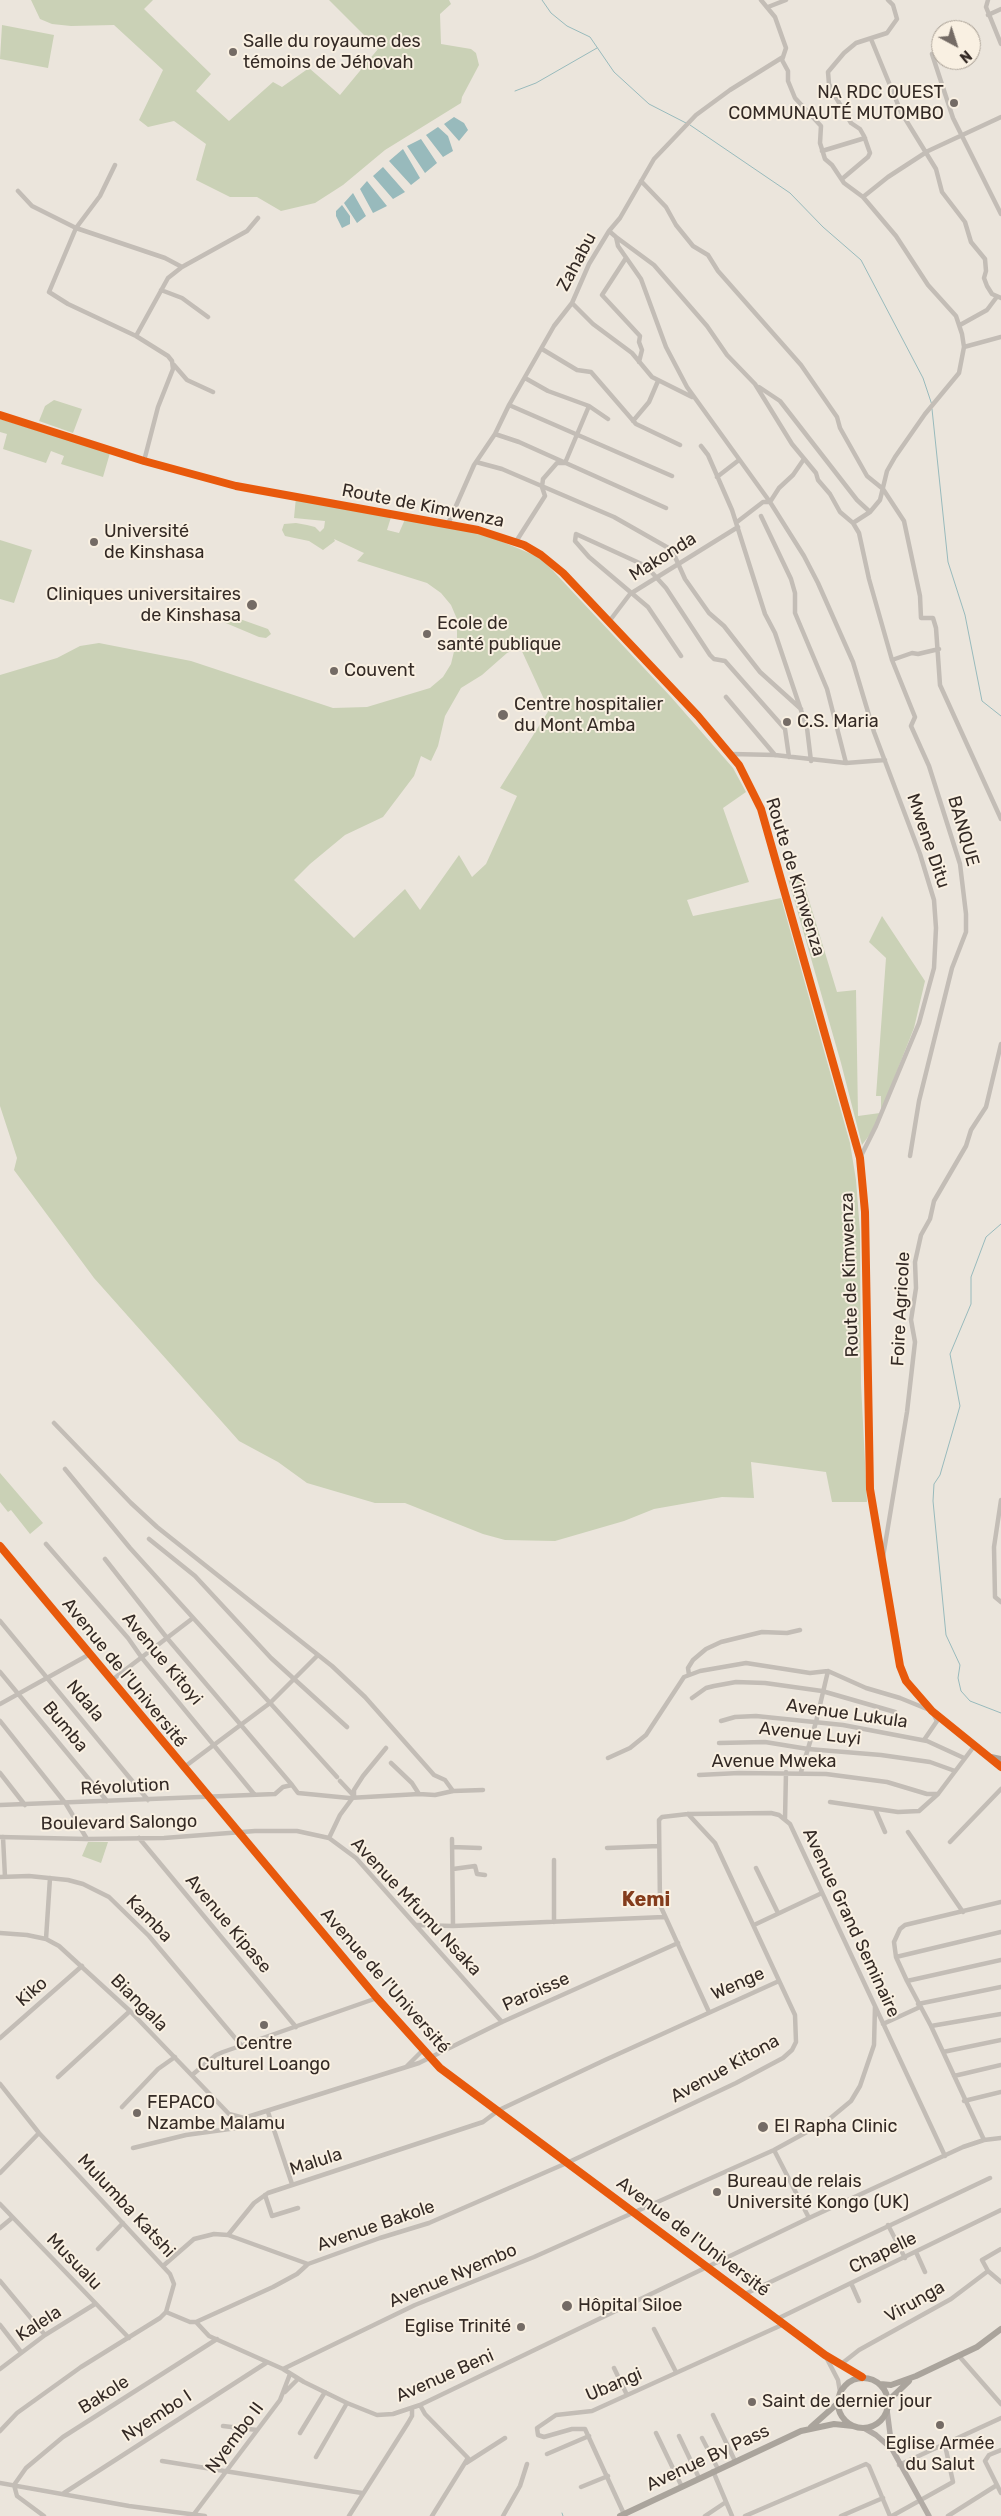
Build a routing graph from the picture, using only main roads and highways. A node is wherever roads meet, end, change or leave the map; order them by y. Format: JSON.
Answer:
{"nodes":[{"id":1,"x":991,"y":1757,"type":"road end"},
{"id":2,"x":1001,"y":1759,"type":"edge"},
{"id":3,"x":1001,"y":2329,"type":"edge"},
{"id":4,"x":916,"y":2376,"type":"junction"},
{"id":5,"x":880,"y":2384,"type":"junction"},
{"id":6,"x":888,"y":2401,"type":"junction"},
{"id":7,"x":838,"y":2403,"type":"junction"},
{"id":8,"x":887,"y":2410,"type":"junction"},
{"id":9,"x":853,"y":2426,"type":"junction"},
{"id":10,"x":809,"y":2428,"type":"junction"},
{"id":11,"x":864,"y":2428,"type":"junction"},
{"id":12,"x":892,"y":2449,"type":"junction"},
{"id":13,"x":625,"y":2515,"type":"edge"},
{"id":14,"x":929,"y":2516,"type":"edge"}],
"edges":[{"from":1,"to":2,"type":"highway"},
{"from":3,"to":4,"type":"highway"},
{"from":4,"to":5,"type":"highway"},
{"from":4,"to":6,"type":"highway"},
{"from":5,"to":6,"type":"highway"},
{"from":5,"to":7,"type":"highway"},
{"from":6,"to":8,"type":"highway"},
{"from":7,"to":9,"type":"highway"},
{"from":7,"to":10,"type":"highway"},
{"from":8,"to":11,"type":"highway"},
{"from":8,"to":12,"type":"main road"},
{"from":9,"to":10,"type":"highway"},
{"from":9,"to":11,"type":"highway"},
{"from":10,"to":13,"type":"highway","name":"Avenue By Pass"},
{"from":11,"to":12,"type":"main road"},
{"from":12,"to":14,"type":"main road"}]}
